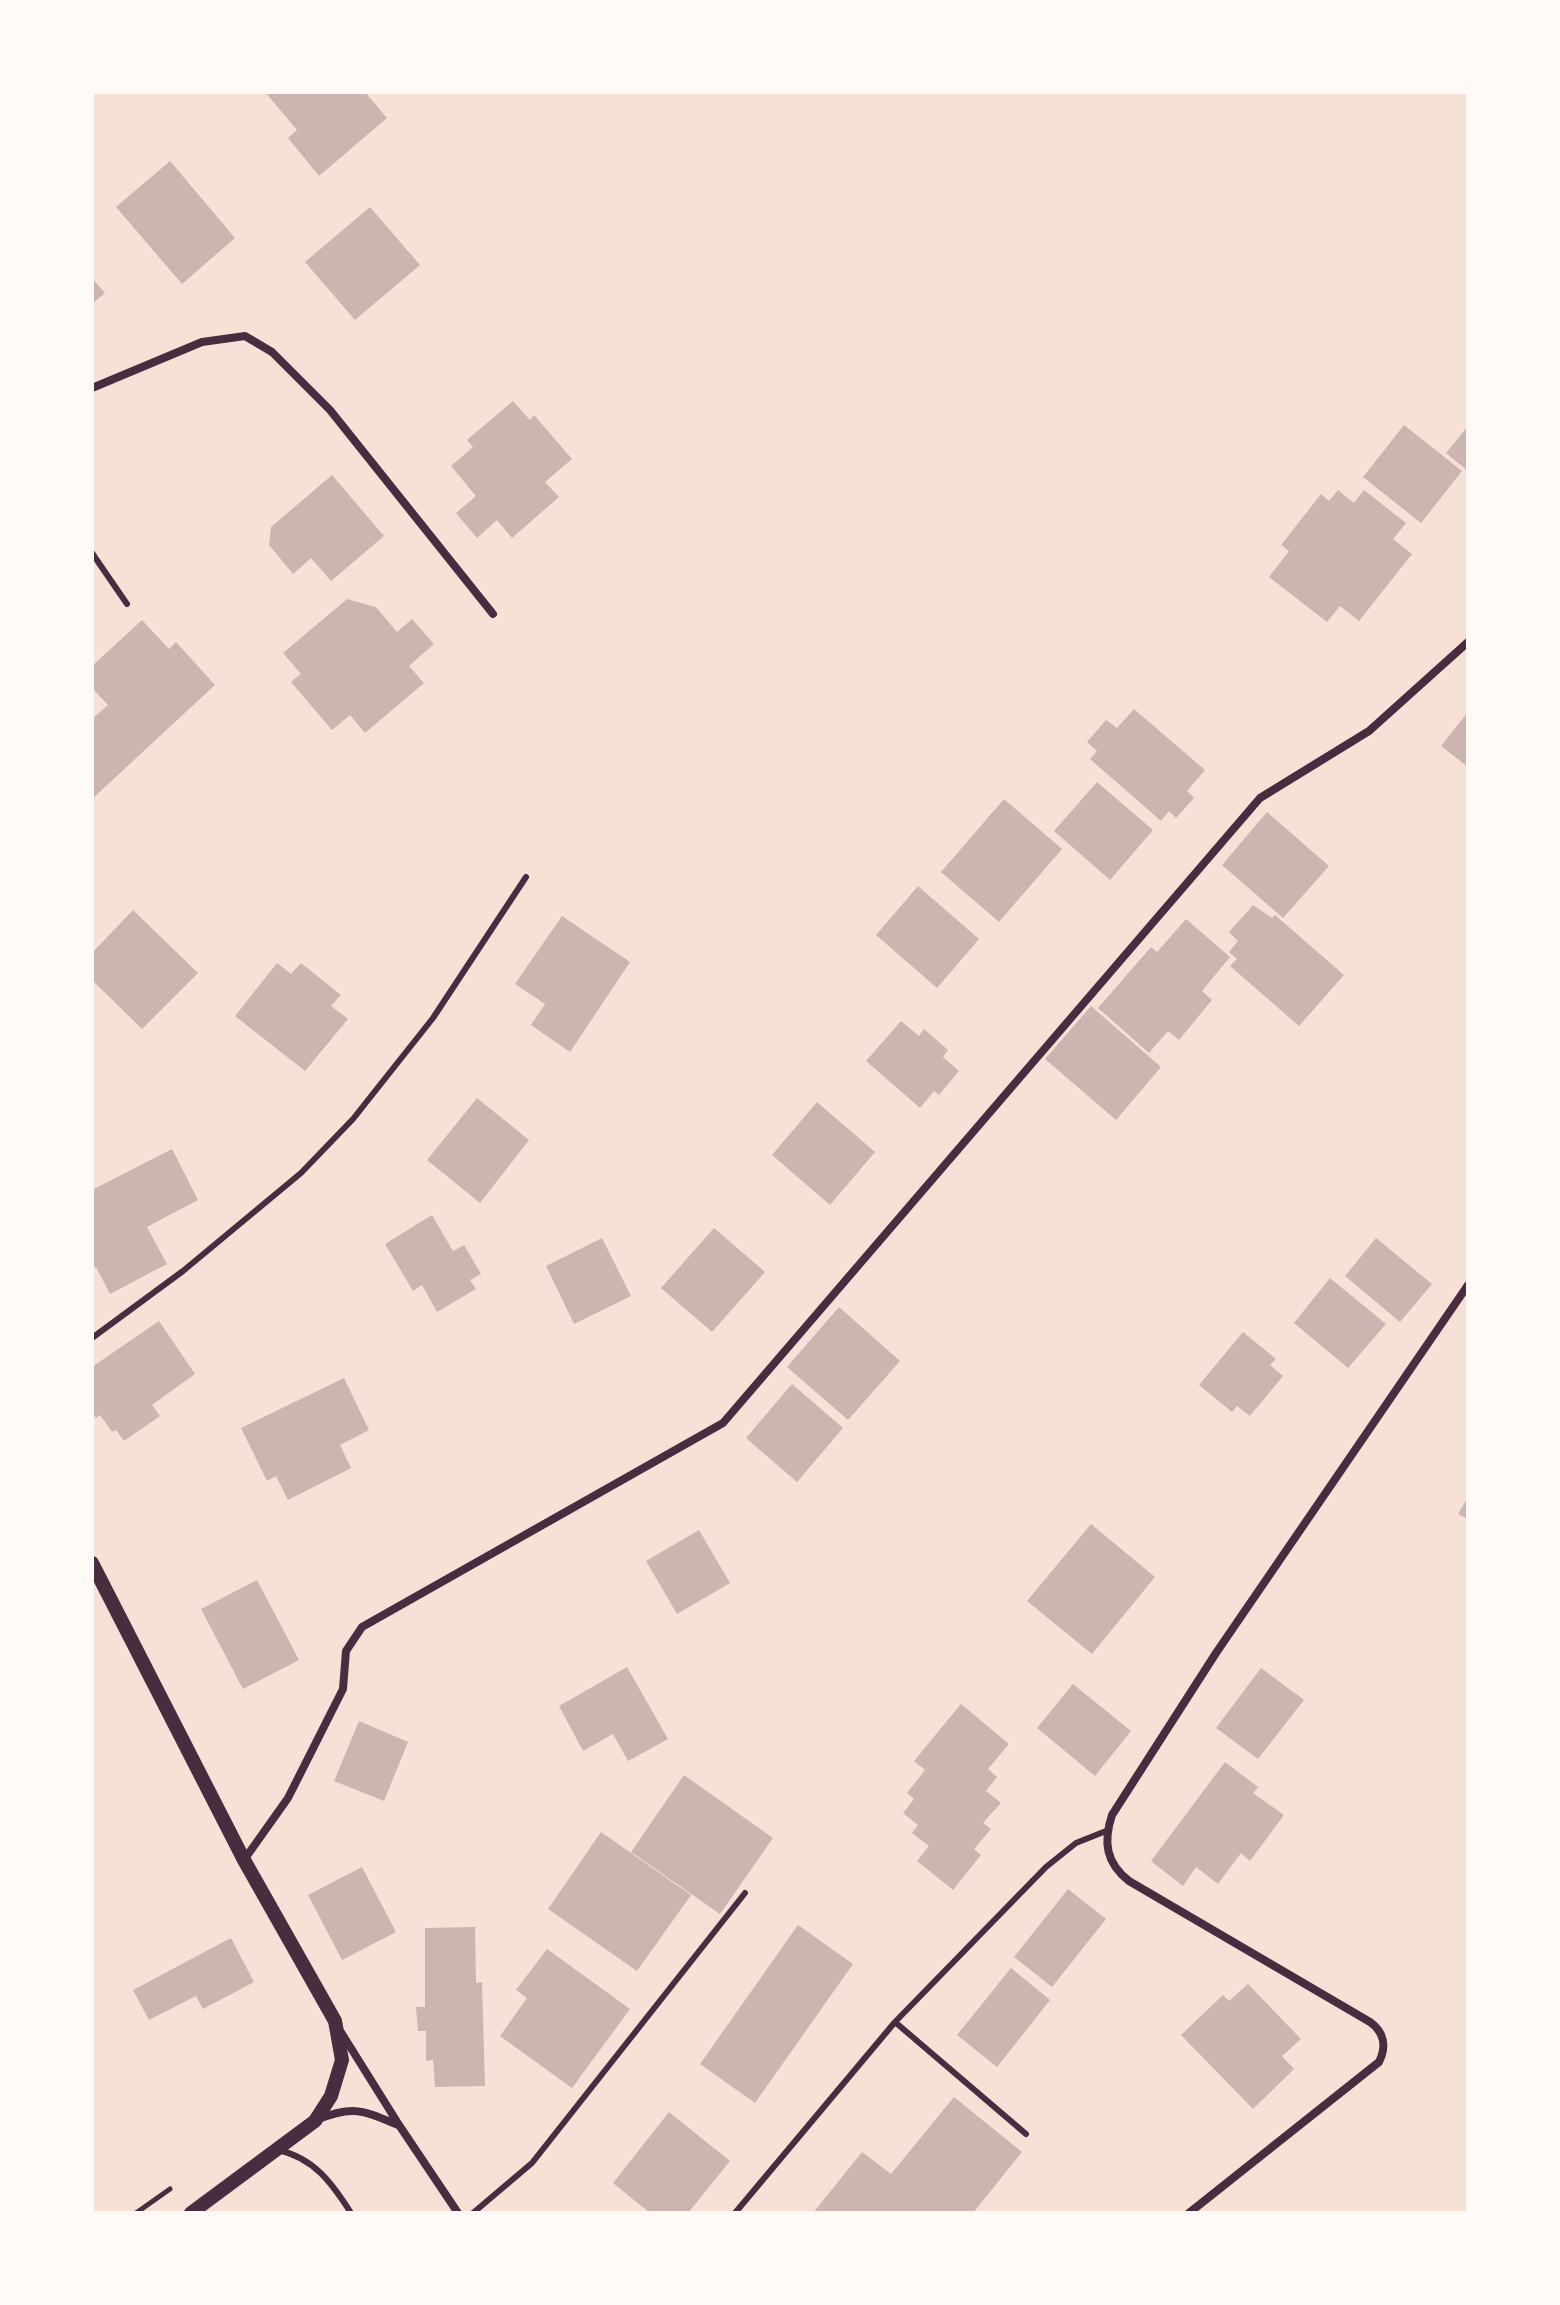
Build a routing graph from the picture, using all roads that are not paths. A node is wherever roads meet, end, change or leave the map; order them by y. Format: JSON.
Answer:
{"nodes":[{"id":1,"x":92,"y":388,"type":"edge"},
{"id":2,"x":92,"y":553,"type":"edge"},
{"id":3,"x":127,"y":604,"type":"dead end"},
{"id":4,"x":493,"y":614,"type":"dead end"},
{"id":5,"x":1468,"y":642,"type":"edge"},
{"id":6,"x":526,"y":877,"type":"dead end"},
{"id":7,"x":1468,"y":1285,"type":"edge"},
{"id":8,"x":92,"y":1338,"type":"edge"},
{"id":9,"x":92,"y":1563,"type":"edge"},
{"id":10,"x":1106,"y":1831,"type":"junction"},
{"id":11,"x":244,"y":1860,"type":"junction"},
{"id":12,"x":745,"y":1893,"type":"dead end"},
{"id":13,"x":335,"y":2021,"type":"junction"},
{"id":14,"x":895,"y":2022,"type":"junction"},
{"id":15,"x":315,"y":2121,"type":"junction"},
{"id":16,"x":399,"y":2125,"type":"junction"},
{"id":17,"x":1026,"y":2134,"type":"dead end"},
{"id":18,"x":278,"y":2150,"type":"junction"},
{"id":19,"x":191,"y":2213,"type":"edge"},
{"id":20,"x":351,"y":2213,"type":"edge"},
{"id":21,"x":458,"y":2213,"type":"edge"},
{"id":22,"x":473,"y":2213,"type":"edge"},
{"id":23,"x":735,"y":2213,"type":"edge"},
{"id":24,"x":1189,"y":2213,"type":"edge"}],
"edges":[{"from":1,"to":4,"type":"street"},
{"from":2,"to":3,"type":"lane"},
{"from":5,"to":11,"type":"street"},
{"from":6,"to":8,"type":"lane"},
{"from":7,"to":10,"type":"street"},
{"from":9,"to":11,"type":"street"},
{"from":10,"to":14,"type":"lane"},
{"from":10,"to":24,"type":"street"},
{"from":11,"to":13,"type":"street"},
{"from":12,"to":22,"type":"lane"},
{"from":13,"to":15,"type":"street"},
{"from":13,"to":16,"type":"street"},
{"from":14,"to":17,"type":"lane"},
{"from":14,"to":23,"type":"lane"},
{"from":15,"to":16,"type":"street"},
{"from":15,"to":18,"type":"street"},
{"from":16,"to":21,"type":"street"},
{"from":18,"to":19,"type":"street"},
{"from":18,"to":20,"type":"lane"}]}
